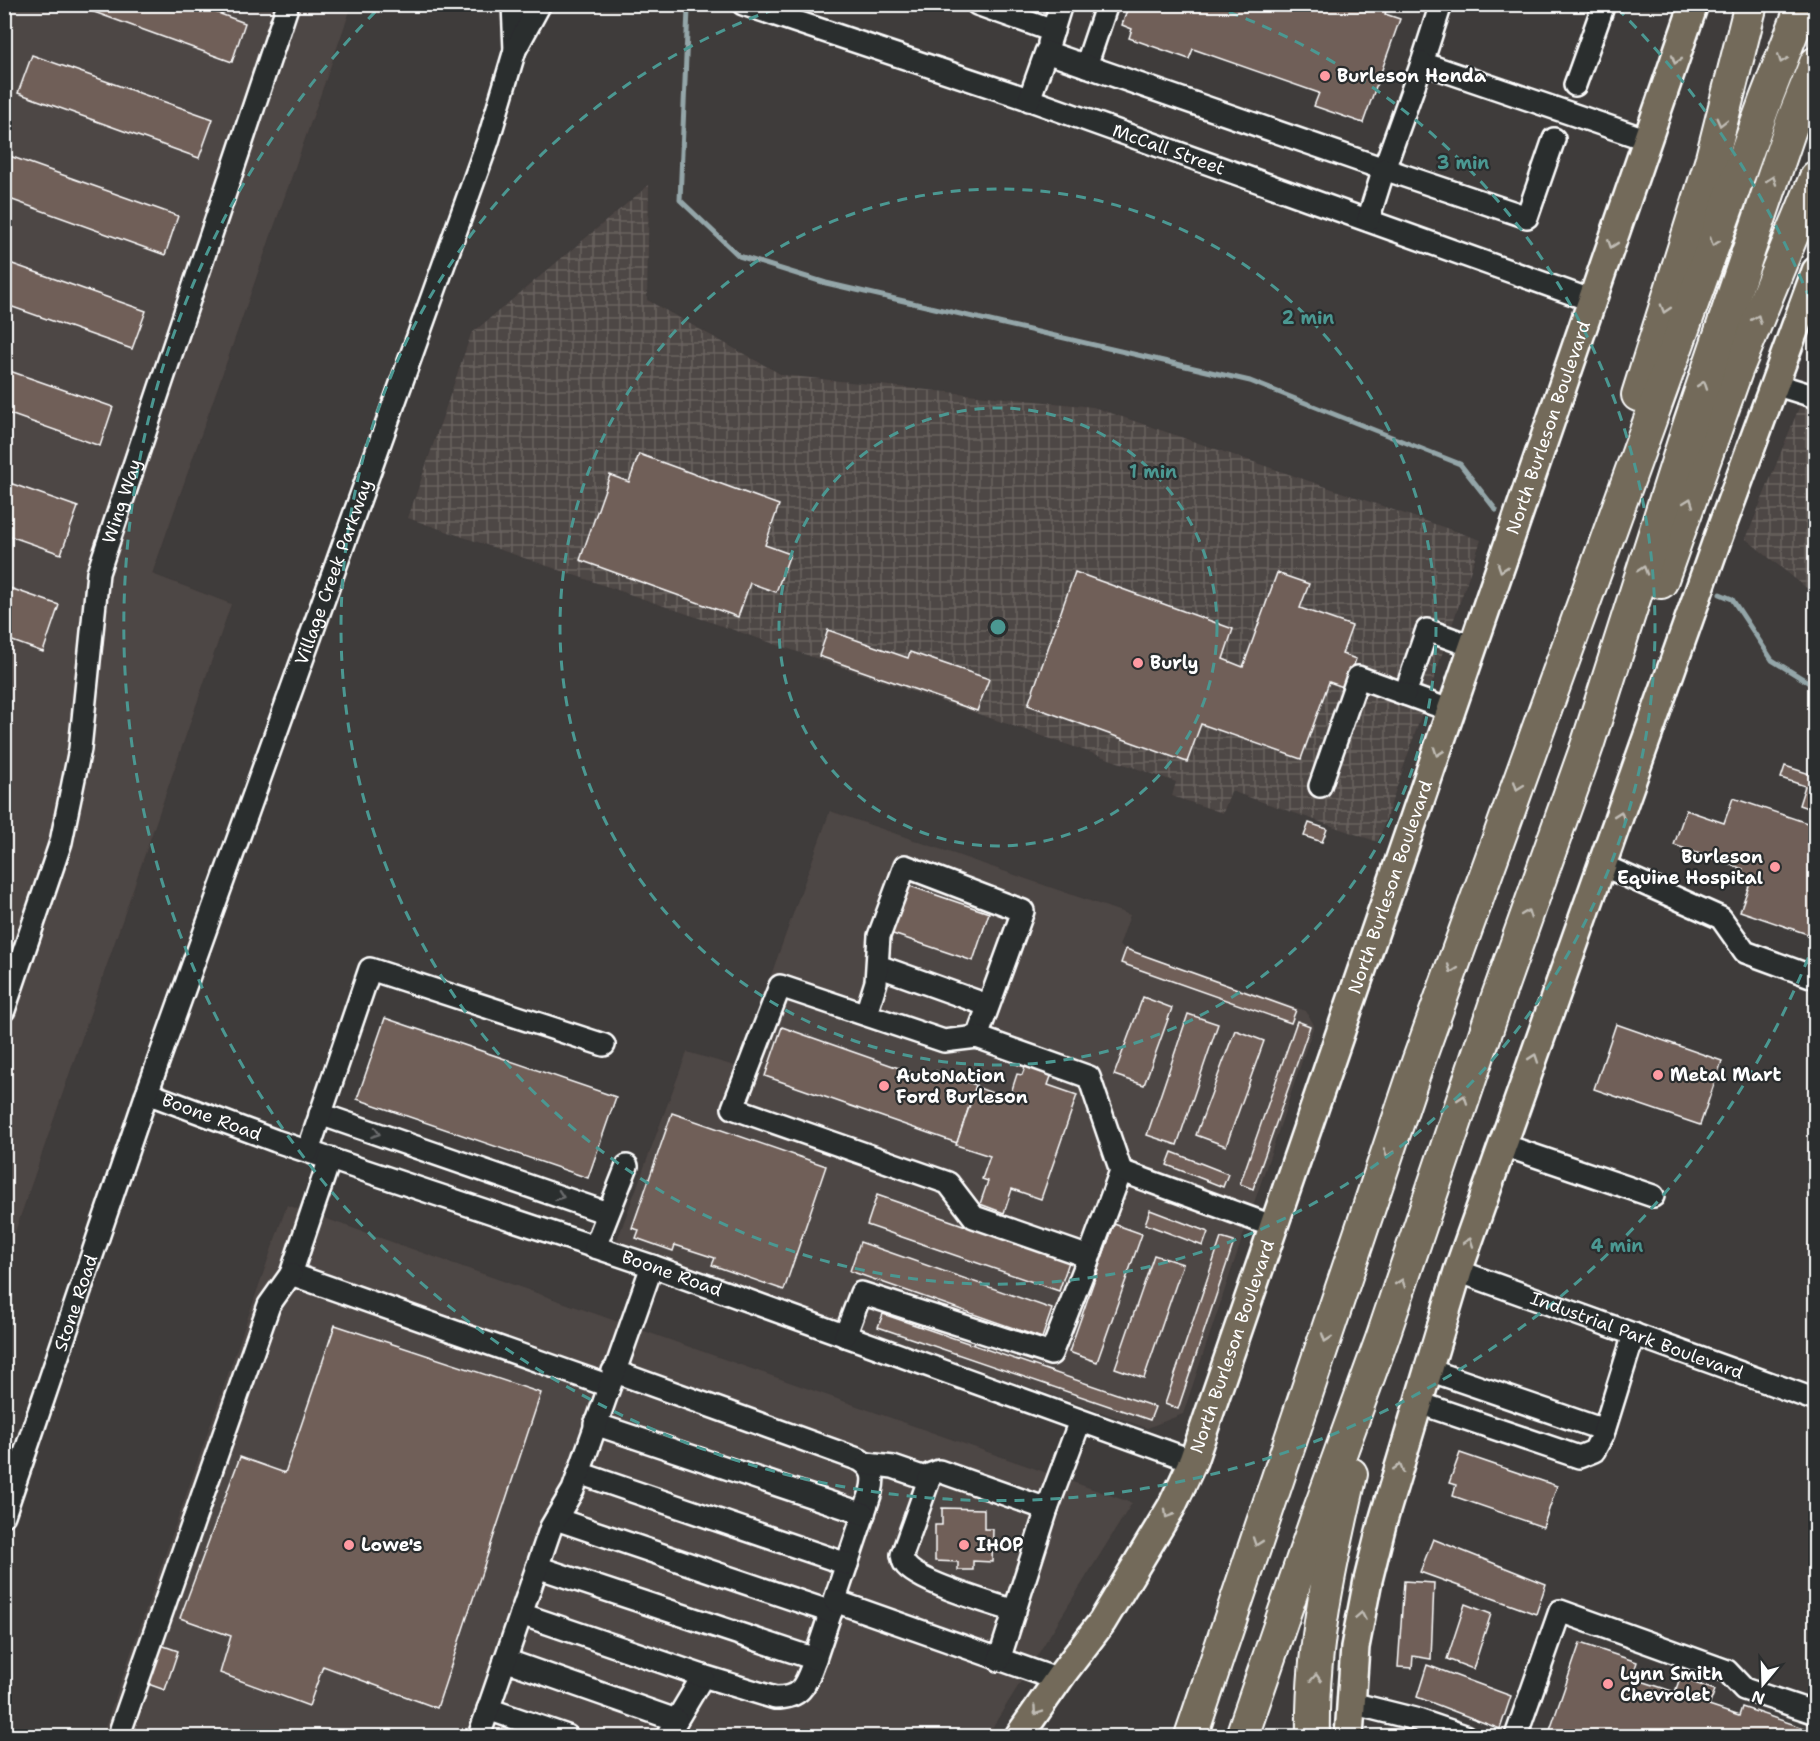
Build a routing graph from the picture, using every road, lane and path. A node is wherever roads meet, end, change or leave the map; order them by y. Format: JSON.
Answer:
{"nodes":[{"id":1,"x":288,"y":4,"type":"edge"},
{"id":2,"x":513,"y":4,"type":"edge"},
{"id":3,"x":743,"y":4,"type":"edge"},
{"id":4,"x":976,"y":4,"type":"edge"},
{"id":5,"x":1061,"y":4,"type":"edge"},
{"id":6,"x":1107,"y":4,"type":"edge"},
{"id":7,"x":1441,"y":4,"type":"edge"},
{"id":8,"x":1604,"y":4,"type":"edge"},
{"id":9,"x":1695,"y":4,"type":"edge"},
{"id":10,"x":1751,"y":4,"type":"edge"},
{"id":11,"x":1803,"y":4,"type":"edge"},
{"id":12,"x":539,"y":7,"type":"edge"},
{"id":13,"x":1053,"y":31,"type":"junction"},
{"id":14,"x":515,"y":50,"type":"junction"},
{"id":15,"x":1046,"y":52,"type":"junction"},
{"id":16,"x":1422,"y":63,"type":"junction"},
{"id":17,"x":1815,"y":63,"type":"edge"},
{"id":18,"x":1086,"y":66,"type":"junction"},
{"id":19,"x":1575,"y":85,"type":"dead end"},
{"id":20,"x":1029,"y":100,"type":"junction"},
{"id":21,"x":1554,"y":138,"type":"dead end"},
{"id":22,"x":1648,"y":140,"type":"junction"},
{"id":23,"x":1384,"y":169,"type":"junction"},
{"id":24,"x":1815,"y":177,"type":"edge"},
{"id":25,"x":1368,"y":220,"type":"junction"},
{"id":26,"x":1815,"y":271,"type":"edge"},
{"id":27,"x":1593,"y":301,"type":"junction"},
{"id":28,"x":1774,"y":384,"type":"junction"},
{"id":29,"x":1815,"y":398,"type":"edge"},
{"id":30,"x":1474,"y":647,"type":"junction"},
{"id":31,"x":1405,"y":694,"type":"junction"},
{"id":32,"x":1452,"y":711,"type":"junction"},
{"id":33,"x":1538,"y":731,"type":"junction"},
{"id":34,"x":1587,"y":746,"type":"junction"},
{"id":35,"x":1320,"y":786,"type":"dead end"},
{"id":36,"x":1602,"y":865,"type":"junction"},
{"id":37,"x":878,"y":966,"type":"junction"},
{"id":38,"x":1815,"y":978,"type":"edge"},
{"id":39,"x":987,"y":1005,"type":"junction"},
{"id":40,"x":4,"y":1010,"type":"edge"},
{"id":41,"x":866,"y":1014,"type":"junction"},
{"id":42,"x":977,"y":1037,"type":"junction"},
{"id":43,"x":604,"y":1045,"type":"dead end"},
{"id":44,"x":147,"y":1093,"type":"junction"},
{"id":45,"x":320,"y":1114,"type":"junction"},
{"id":46,"x":1503,"y":1145,"type":"junction"},
{"id":47,"x":308,"y":1151,"type":"junction"},
{"id":48,"x":330,"y":1158,"type":"junction"},
{"id":49,"x":627,"y":1166,"type":"dead end"},
{"id":50,"x":1121,"y":1171,"type":"junction"},
{"id":51,"x":1653,"y":1196,"type":"dead end"},
{"id":52,"x":608,"y":1213,"type":"junction"},
{"id":53,"x":1275,"y":1227,"type":"junction"},
{"id":54,"x":595,"y":1247,"type":"junction"},
{"id":55,"x":1089,"y":1257,"type":"junction"},
{"id":56,"x":652,"y":1266,"type":"junction"},
{"id":57,"x":1458,"y":1271,"type":"junction"},
{"id":58,"x":291,"y":1274,"type":"junction"},
{"id":59,"x":1634,"y":1334,"type":"junction"},
{"id":60,"x":845,"y":1336,"type":"junction"},
{"id":61,"x":1382,"y":1339,"type":"junction"},
{"id":62,"x":1429,"y":1370,"type":"junction"},
{"id":63,"x":611,"y":1378,"type":"junction"},
{"id":64,"x":1815,"y":1397,"type":"edge"},
{"id":65,"x":1419,"y":1403,"type":"junction"},
{"id":66,"x":1080,"y":1421,"type":"junction"},
{"id":67,"x":596,"y":1424,"type":"junction"},
{"id":68,"x":1604,"y":1430,"type":"junction"},
{"id":69,"x":1193,"y":1461,"type":"junction"},
{"id":70,"x":867,"y":1464,"type":"junction"},
{"id":71,"x":579,"y":1473,"type":"junction"},
{"id":72,"x":928,"y":1479,"type":"junction"},
{"id":73,"x":1047,"y":1509,"type":"junction"},
{"id":74,"x":864,"y":1514,"type":"junction"},
{"id":75,"x":4,"y":1515,"type":"edge"},
{"id":76,"x":556,"y":1519,"type":"junction"},
{"id":77,"x":847,"y":1564,"type":"junction"},
{"id":78,"x":537,"y":1567,"type":"junction"},
{"id":79,"x":833,"y":1607,"type":"junction"},
{"id":80,"x":1015,"y":1611,"type":"junction"},
{"id":81,"x":521,"y":1614,"type":"junction"},
{"id":82,"x":815,"y":1659,"type":"junction"},
{"id":83,"x":506,"y":1660,"type":"junction"},
{"id":84,"x":999,"y":1660,"type":"junction"},
{"id":85,"x":703,"y":1676,"type":"junction"},
{"id":86,"x":1059,"y":1680,"type":"junction"},
{"id":87,"x":1351,"y":1703,"type":"junction"},
{"id":88,"x":488,"y":1709,"type":"junction"},
{"id":89,"x":1815,"y":1713,"type":"edge"},
{"id":90,"x":672,"y":1728,"type":"edge"},
{"id":91,"x":121,"y":1737,"type":"edge"},
{"id":92,"x":479,"y":1737,"type":"edge"},
{"id":93,"x":567,"y":1737,"type":"edge"},
{"id":94,"x":1019,"y":1737,"type":"edge"},
{"id":95,"x":1191,"y":1737,"type":"edge"},
{"id":96,"x":1242,"y":1737,"type":"edge"},
{"id":97,"x":1313,"y":1737,"type":"edge"},
{"id":98,"x":1349,"y":1737,"type":"edge"},
{"id":99,"x":1465,"y":1737,"type":"edge"},
{"id":100,"x":1516,"y":1737,"type":"edge"}],
"edges":[{"from":1,"to":40,"type":"street","name":"Wing Way"},
{"from":2,"to":14,"type":"street","name":"Village Creek Parkway"},
{"from":3,"to":20,"type":"street","name":"McCall Street"},
{"from":4,"to":13,"type":"street"},
{"from":5,"to":13,"type":"street"},
{"from":6,"to":18,"type":"street"},
{"from":7,"to":16,"type":"street"},
{"from":8,"to":19,"type":"street"},
{"from":9,"to":22,"type":"main road","name":"North Burleson Boulevard","one_way":true},
{"from":10,"to":33,"type":"highway","one_way":true},
{"from":11,"to":33,"type":"highway","one_way":true},
{"from":12,"to":14,"type":"street","name":"Village Creek Parkway"},
{"from":13,"to":15,"type":"street"},
{"from":14,"to":44,"type":"street","name":"Village Creek Parkway"},
{"from":15,"to":18,"type":"street"},
{"from":15,"to":20,"type":"street"},
{"from":16,"to":22,"type":"street"},
{"from":16,"to":23,"type":"street"},
{"from":34,"to":17,"type":"highway","one_way":true},
{"from":18,"to":23,"type":"street"},
{"from":20,"to":25,"type":"street","name":"McCall Street"},
{"from":21,"to":23,"type":"street"},
{"from":22,"to":27,"type":"main road","name":"North Burleson Boulevard","one_way":true},
{"from":23,"to":25,"type":"street"},
{"from":34,"to":24,"type":"highway","one_way":true},
{"from":25,"to":27,"type":"street","name":"McCall Street"},
{"from":26,"to":28,"type":"main road"},
{"from":27,"to":30,"type":"main road","name":"North Burleson Boulevard","one_way":true},
{"from":28,"to":29,"type":"street"},
{"from":36,"to":28,"type":"main road","one_way":true},
{"from":30,"to":31,"type":"street"},
{"from":30,"to":32,"type":"main road","name":"North Burleson Boulevard"},
{"from":31,"to":32,"type":"street"},
{"from":31,"to":35,"type":"street"},
{"from":32,"to":53,"type":"main road","name":"North Burleson Boulevard","one_way":true},
{"from":33,"to":95,"type":"highway","one_way":true},
{"from":61,"to":34,"type":"highway","one_way":true},
{"from":36,"to":38,"type":"street"},
{"from":46,"to":36,"type":"main road","one_way":true},
{"from":37,"to":39,"type":"street"},
{"from":37,"to":39,"type":"street"},
{"from":37,"to":41,"type":"street"},
{"from":39,"to":42,"type":"street"},
{"from":41,"to":42,"type":"street"},
{"from":41,"to":55,"type":"street"},
{"from":42,"to":50,"type":"street"},
{"from":43,"to":45,"type":"street"},
{"from":44,"to":47,"type":"street","name":"Boone Road"},
{"from":44,"to":75,"type":"street","name":"Stone Road"},
{"from":45,"to":47,"type":"street"},
{"from":45,"to":52,"type":"street","one_way":true},
{"from":46,"to":51,"type":"street"},
{"from":57,"to":46,"type":"main road","one_way":true},
{"from":47,"to":48,"type":"street","name":"Boone Road"},
{"from":48,"to":54,"type":"street","name":"Boone Road"},
{"from":48,"to":58,"type":"street"},
{"from":49,"to":52,"type":"street"},
{"from":50,"to":53,"type":"street"},
{"from":50,"to":55,"type":"street"},
{"from":52,"to":54,"type":"street"},
{"from":53,"to":69,"type":"main road","name":"North Burleson Boulevard"},
{"from":54,"to":56,"type":"street","name":"Boone Road"},
{"from":55,"to":60,"type":"street"},
{"from":56,"to":60,"type":"street","name":"Boone Road"},
{"from":56,"to":63,"type":"street"},
{"from":57,"to":59,"type":"street","name":"Industrial Park Boulevard"},
{"from":57,"to":62,"type":"main road"},
{"from":58,"to":63,"type":"street"},
{"from":58,"to":91,"type":"street"},
{"from":59,"to":64,"type":"street","name":"Industrial Park Boulevard"},
{"from":59,"to":68,"type":"street"},
{"from":60,"to":66,"type":"street","name":"Boone Road"},
{"from":61,"to":96,"type":"highway"},
{"from":97,"to":61,"type":"highway","one_way":true},
{"from":62,"to":65,"type":"main road"},
{"from":62,"to":68,"type":"street"},
{"from":63,"to":67,"type":"street"},
{"from":63,"to":70,"type":"street"},
{"from":65,"to":68,"type":"street"},
{"from":87,"to":65,"type":"main road","one_way":true},
{"from":66,"to":69,"type":"street","name":"Boone Road"},
{"from":66,"to":73,"type":"street"},
{"from":67,"to":71,"type":"street"},
{"from":67,"to":74,"type":"street"},
{"from":69,"to":86,"type":"main road","name":"North Burleson Boulevard","one_way":true},
{"from":70,"to":72,"type":"street"},
{"from":70,"to":74,"type":"street"},
{"from":71,"to":76,"type":"street"},
{"from":71,"to":77,"type":"street"},
{"from":72,"to":73,"type":"street"},
{"from":72,"to":80,"type":"street"},
{"from":73,"to":80,"type":"street"},
{"from":74,"to":77,"type":"street"},
{"from":76,"to":78,"type":"street"},
{"from":76,"to":79,"type":"street"},
{"from":77,"to":79,"type":"street"},
{"from":78,"to":81,"type":"street"},
{"from":78,"to":82,"type":"street"},
{"from":79,"to":82,"type":"street"},
{"from":79,"to":84,"type":"street"},
{"from":80,"to":84,"type":"street"},
{"from":81,"to":83,"type":"street"},
{"from":81,"to":85,"type":"street"},
{"from":82,"to":85,"type":"street"},
{"from":83,"to":88,"type":"street"},
{"from":83,"to":90,"type":"street"},
{"from":84,"to":86,"type":"street"},
{"from":85,"to":90,"type":"street"},
{"from":86,"to":94,"type":"main road","name":"North Burleson Boulevard","one_way":true},
{"from":87,"to":98,"type":"main road"},
{"from":87,"to":99,"type":"street"},
{"from":88,"to":92,"type":"street"},
{"from":88,"to":93,"type":"street"},
{"from":89,"to":100,"type":"street"}]}
